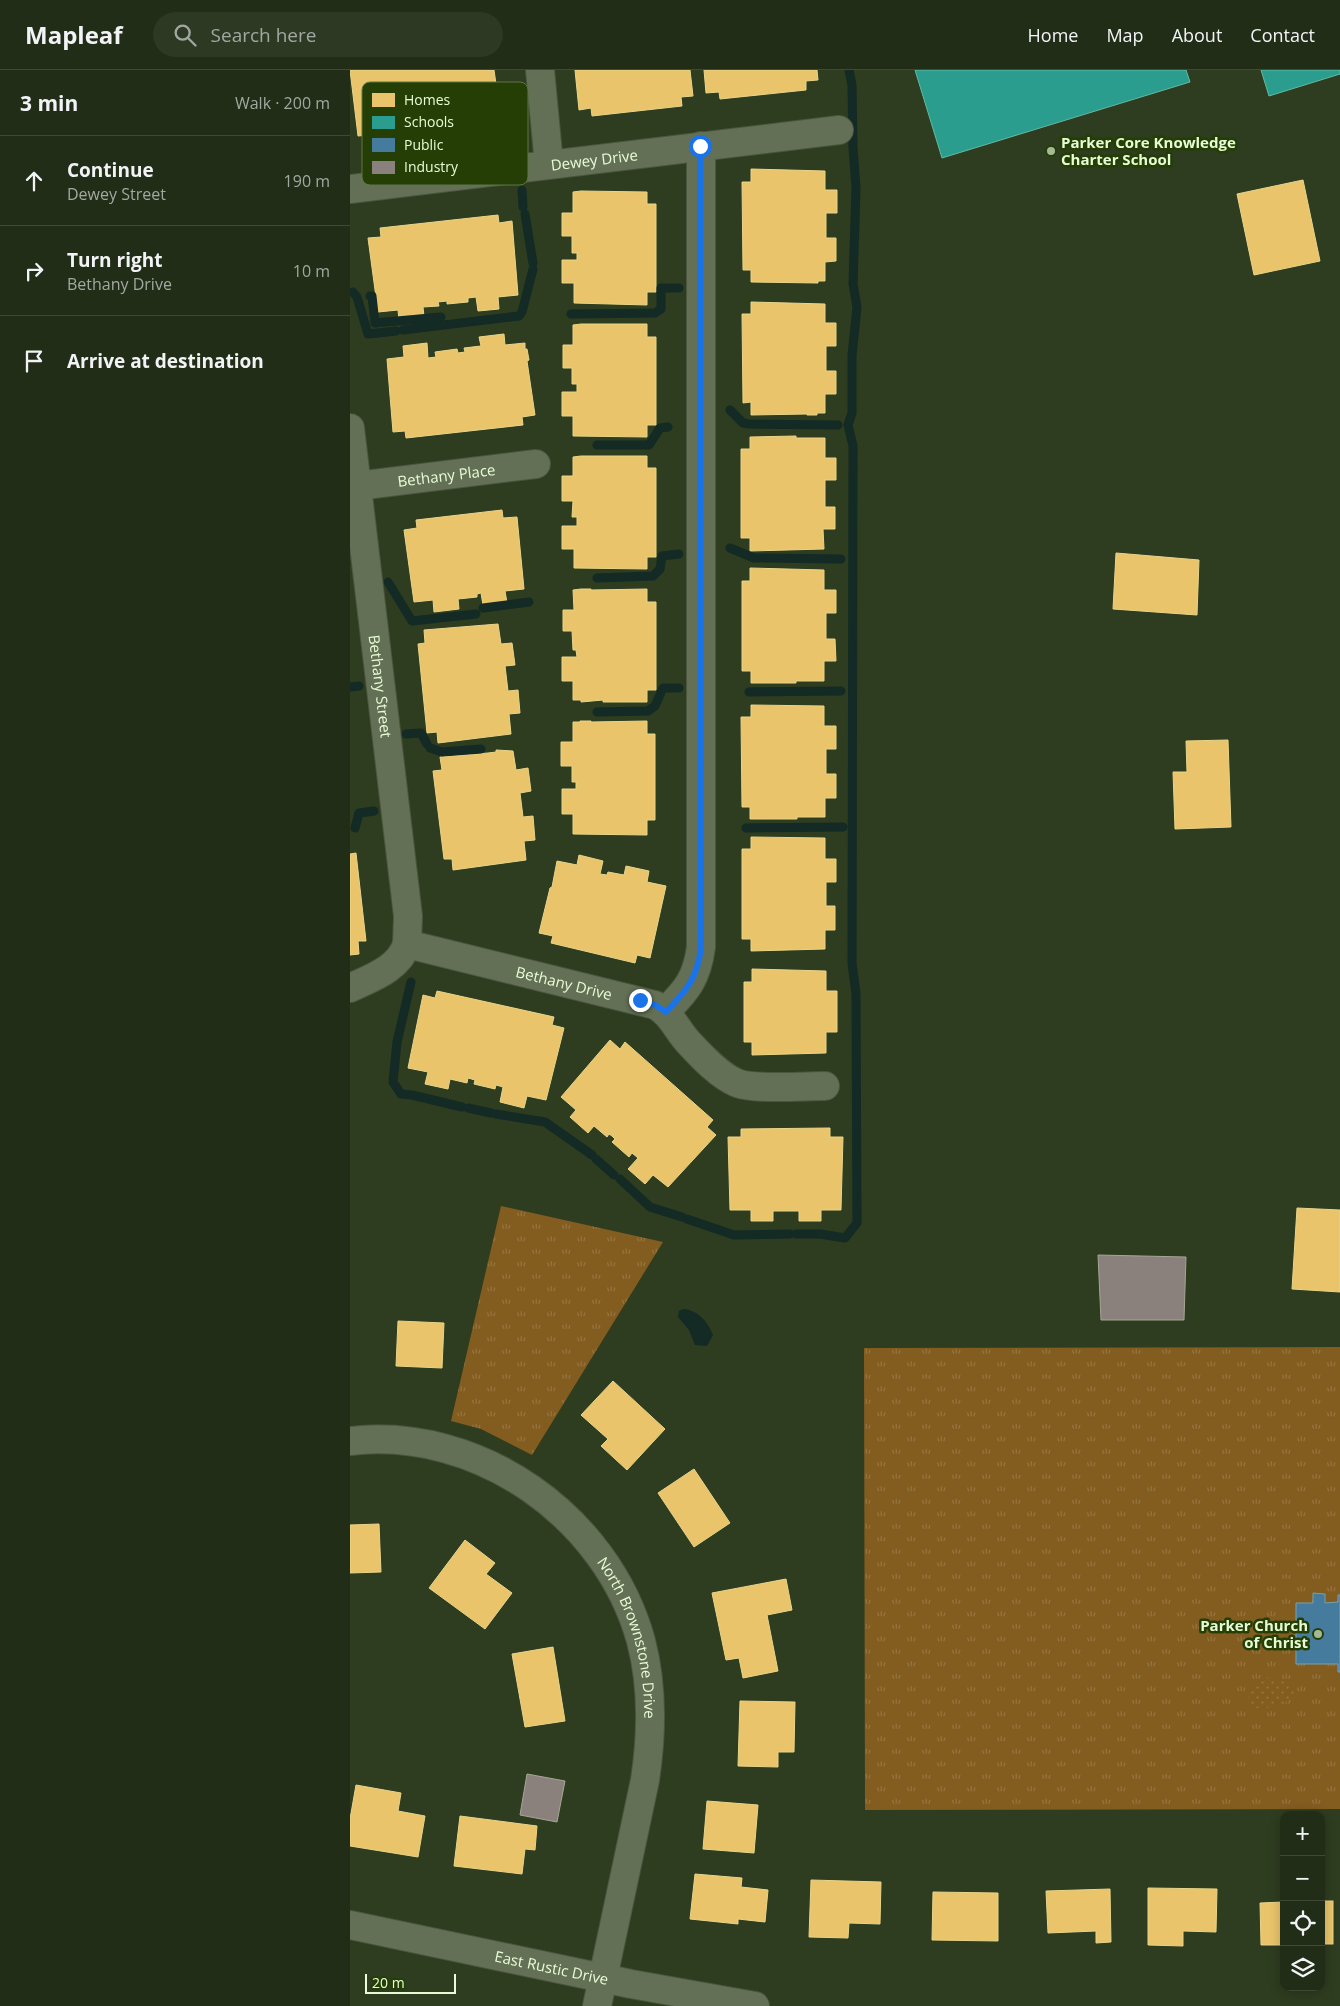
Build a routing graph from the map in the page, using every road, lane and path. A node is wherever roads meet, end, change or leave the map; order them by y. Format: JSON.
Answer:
{"nodes":[{"id":1,"x":540,"y":70,"type":"edge"},
{"id":2,"x":839,"y":130,"type":"dead end"},
{"id":3,"x":700,"y":146,"type":"junction"},
{"id":4,"x":549,"y":164,"type":"junction"},
{"id":5,"x":528,"y":167,"type":"edge"},
{"id":6,"x":382,"y":185,"type":"edge"},
{"id":7,"x":350,"y":189,"type":"edge"},
{"id":8,"x":350,"y":428,"type":"edge"},
{"id":9,"x":536,"y":464,"type":"dead end"},
{"id":10,"x":357,"y":486,"type":"junction"},
{"id":11,"x":407,"y":944,"type":"junction"},
{"id":12,"x":350,"y":988,"type":"edge"},
{"id":13,"x":666,"y":1012,"type":"junction"},
{"id":14,"x":825,"y":1086,"type":"dead end"},
{"id":15,"x":350,"y":1441,"type":"edge"},
{"id":16,"x":350,"y":1925,"type":"edge"},
{"id":17,"x":603,"y":1978,"type":"junction"},
{"id":18,"x":597,"y":2006,"type":"edge"},
{"id":19,"x":755,"y":2006,"type":"edge"}],
"edges":[{"from":1,"to":4,"type":"street"},
{"from":2,"to":3,"type":"street","name":"Dewey Drive"},
{"from":3,"to":4,"type":"street","name":"Dewey Drive"},
{"from":3,"to":13,"type":"street"},
{"from":4,"to":5,"type":"street","name":"Dewey Drive"},
{"from":6,"to":7,"type":"street","name":"Dewey Drive"},
{"from":8,"to":10,"type":"street","name":"Bethany Street"},
{"from":9,"to":10,"type":"street","name":"Bethany Place"},
{"from":10,"to":11,"type":"street","name":"Bethany Street"},
{"from":11,"to":12,"type":"street"},
{"from":11,"to":13,"type":"street","name":"Bethany Drive"},
{"from":13,"to":14,"type":"street","name":"Bethany Drive"},
{"from":15,"to":17,"type":"street","name":"North Brownstone Drive"},
{"from":16,"to":17,"type":"street","name":"East Rustic Drive"},
{"from":17,"to":18,"type":"street","name":"North Brownstone Drive"},
{"from":17,"to":19,"type":"street","name":"East Rustic Drive"}]}
